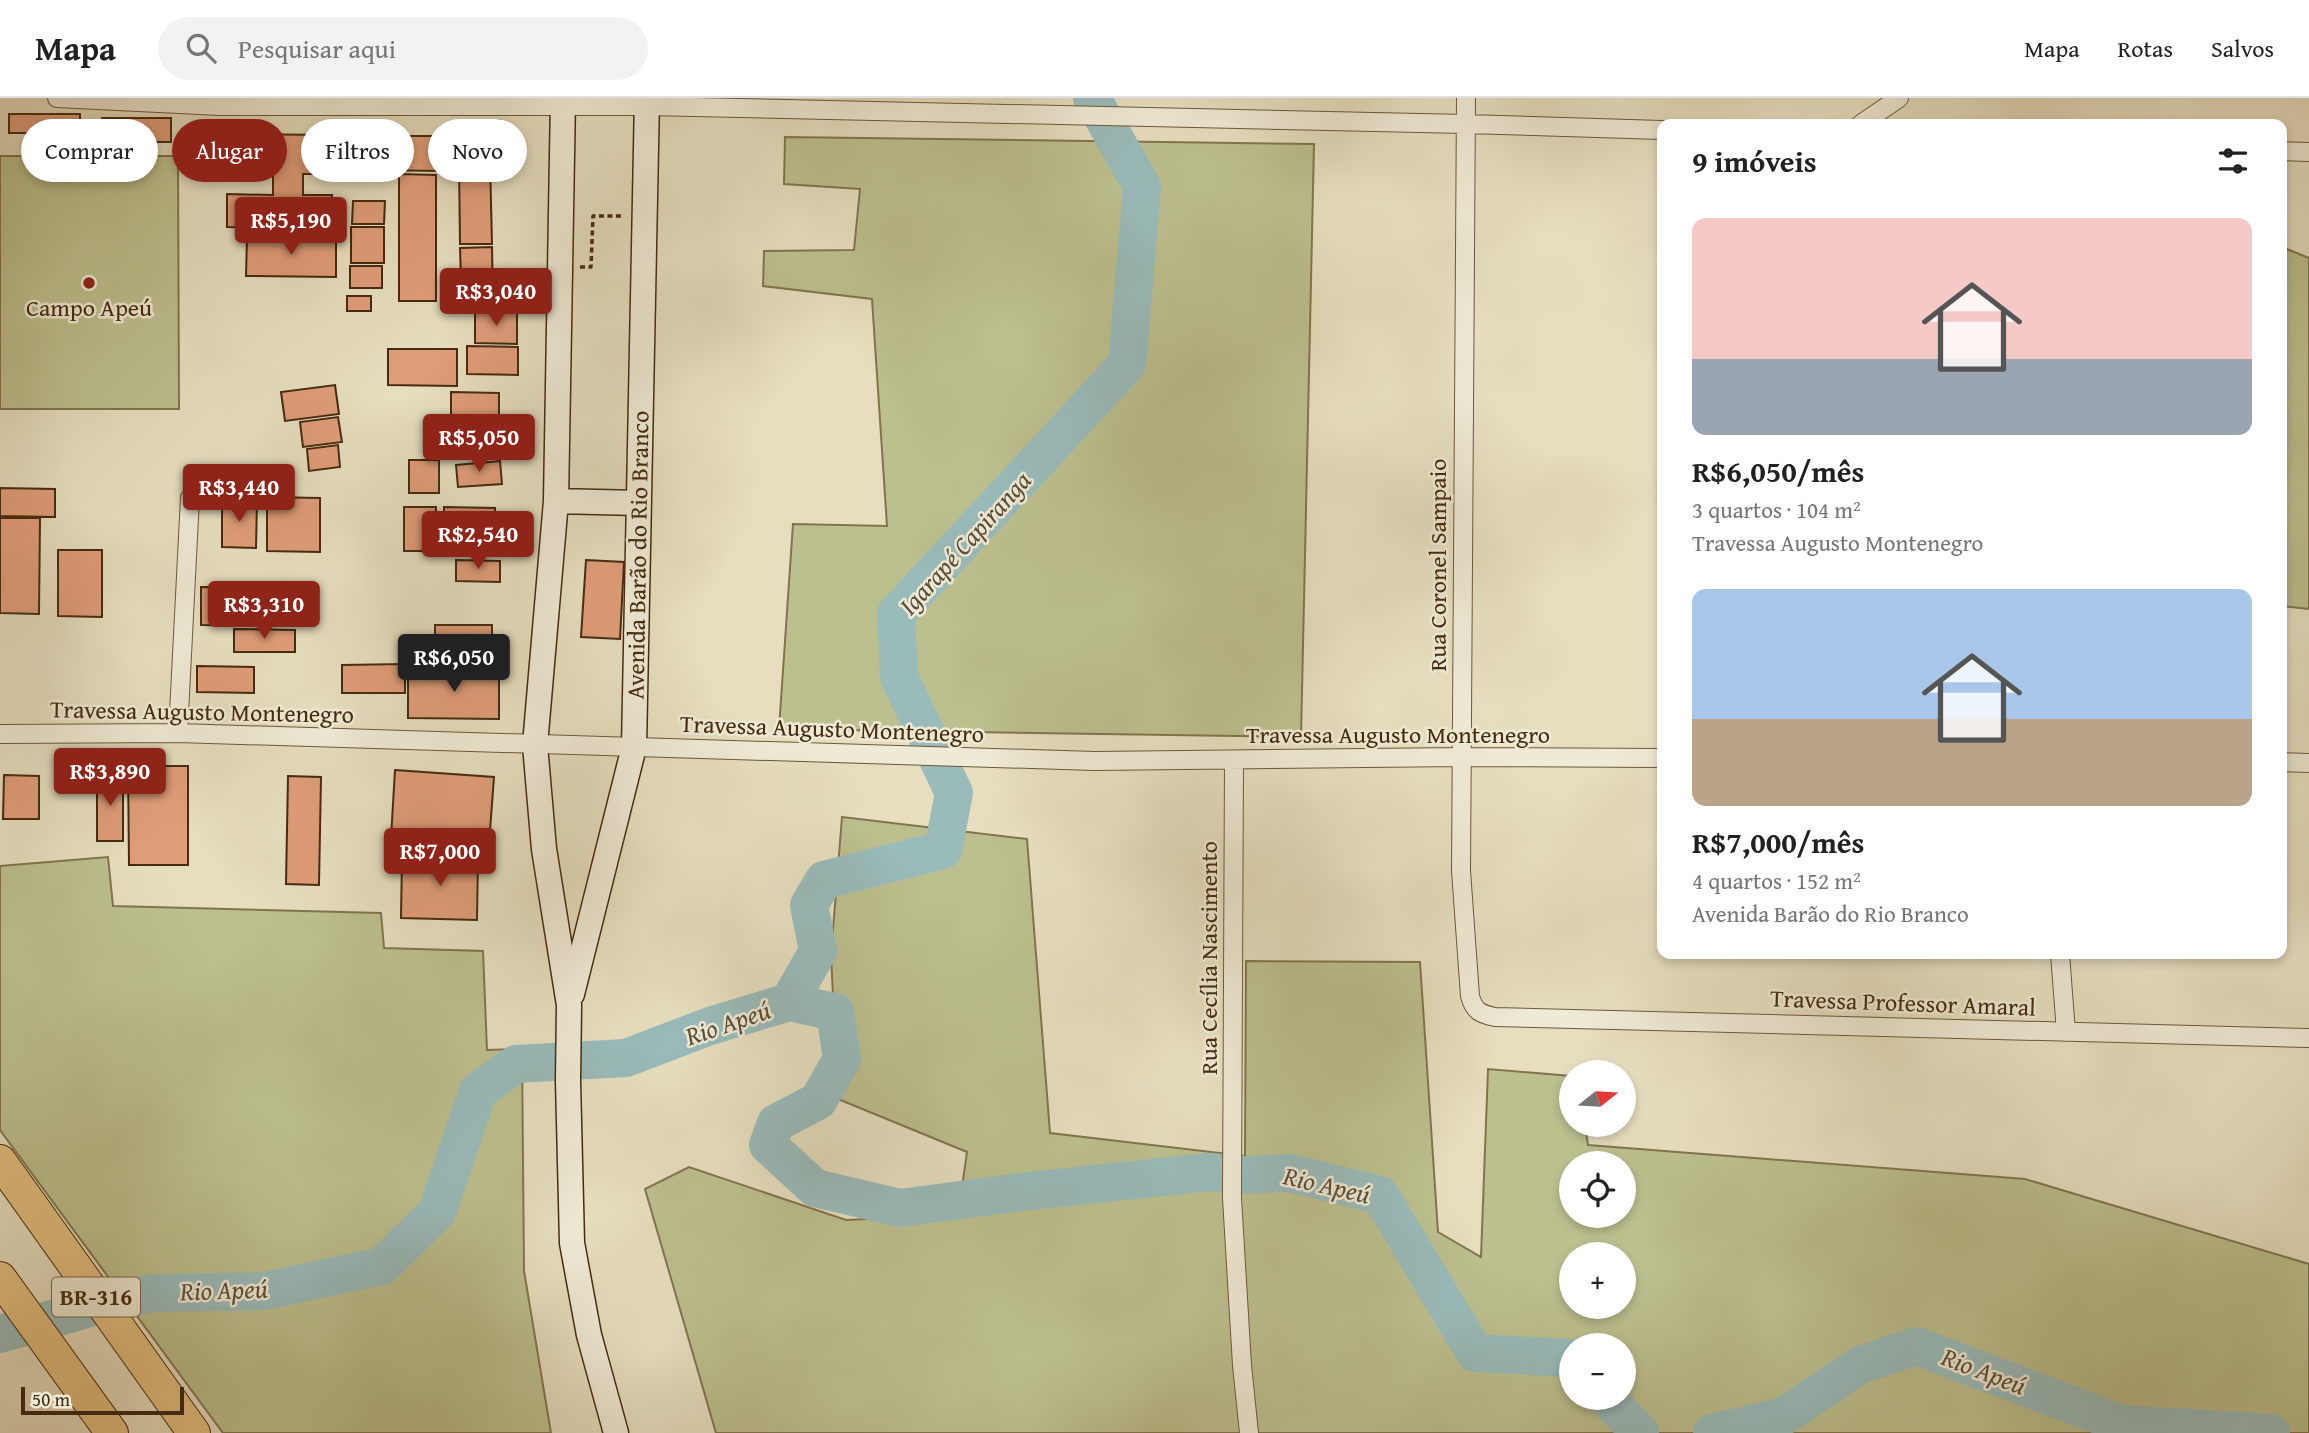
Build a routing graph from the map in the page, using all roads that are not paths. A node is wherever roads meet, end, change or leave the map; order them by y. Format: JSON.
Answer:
{"nodes":[{"id":1,"x":57,"y":98,"type":"edge"},
{"id":2,"x":1466,"y":98,"type":"edge"},
{"id":3,"x":1899,"y":98,"type":"edge"},
{"id":4,"x":220,"y":102,"type":"edge"},
{"id":5,"x":563,"y":102,"type":"edge"},
{"id":6,"x":647,"y":102,"type":"edge"},
{"id":7,"x":1868,"y":119,"type":"edge"},
{"id":8,"x":1466,"y":124,"type":"junction"},
{"id":9,"x":1657,"y":130,"type":"edge"},
{"id":10,"x":2287,"y":152,"type":"edge"},
{"id":11,"x":2309,"y":152,"type":"edge"},
{"id":12,"x":190,"y":498,"type":"dead end"},
{"id":13,"x":556,"y":501,"type":"junction"},
{"id":14,"x":639,"y":503,"type":"junction"},
{"id":15,"x":178,"y":733,"type":"junction"},
{"id":16,"x":0,"y":734,"type":"edge"},
{"id":17,"x":535,"y":745,"type":"junction"},
{"id":18,"x":634,"y":747,"type":"junction"},
{"id":19,"x":1461,"y":757,"type":"junction"},
{"id":20,"x":1657,"y":758,"type":"edge"},
{"id":21,"x":1234,"y":761,"type":"junction"},
{"id":22,"x":2287,"y":762,"type":"edge"},
{"id":23,"x":2309,"y":763,"type":"edge"},
{"id":24,"x":2060,"y":959,"type":"edge"},
{"id":25,"x":569,"y":1005,"type":"junction"},
{"id":26,"x":1495,"y":1017,"type":"joint"},
{"id":27,"x":2066,"y":1032,"type":"junction"},
{"id":28,"x":2309,"y":1038,"type":"edge"},
{"id":29,"x":0,"y":1161,"type":"edge"},
{"id":30,"x":0,"y":1278,"type":"edge"},
{"id":31,"x":111,"y":1433,"type":"edge"},
{"id":32,"x":194,"y":1433,"type":"edge"},
{"id":33,"x":616,"y":1433,"type":"edge"},
{"id":34,"x":1249,"y":1433,"type":"edge"}],
"edges":[{"from":1,"to":4,"type":"street"},
{"from":2,"to":8,"type":"street","name":"Rua Coronel Sampaio"},
{"from":3,"to":7,"type":"street"},
{"from":4,"to":5,"type":"street"},
{"from":5,"to":6,"type":"street"},
{"from":5,"to":13,"type":"main road","name":"Avenida Barão do Rio Branco"},
{"from":6,"to":8,"type":"street"},
{"from":6,"to":14,"type":"main road","name":"Avenida Barão do Rio Branco"},
{"from":8,"to":9,"type":"street"},
{"from":8,"to":19,"type":"street","name":"Rua Coronel Sampaio"},
{"from":10,"to":11,"type":"street"},
{"from":12,"to":15,"type":"street"},
{"from":13,"to":14,"type":"main road"},
{"from":13,"to":17,"type":"main road","name":"Avenida Barão do Rio Branco"},
{"from":14,"to":18,"type":"main road","name":"Avenida Barão do Rio Branco"},
{"from":15,"to":16,"type":"street","name":"Travessa Augusto Montenegro"},
{"from":15,"to":17,"type":"street","name":"Travessa Augusto Montenegro"},
{"from":17,"to":18,"type":"street","name":"Travessa Augusto Montenegro"},
{"from":17,"to":25,"type":"main road","name":"Avenida Barão do Rio Branco"},
{"from":18,"to":21,"type":"street","name":"Travessa Augusto Montenegro"},
{"from":18,"to":25,"type":"main road","name":"Avenida Barão do Rio Branco"},
{"from":19,"to":20,"type":"street","name":"Travessa Augusto Montenegro"},
{"from":19,"to":21,"type":"street","name":"Travessa Augusto Montenegro"},
{"from":19,"to":26,"type":"street","name":"Rua Coronel Sampaio"},
{"from":21,"to":34,"type":"street","name":"Rua Cecília Nascimento"},
{"from":22,"to":23,"type":"street"},
{"from":24,"to":27,"type":"street"},
{"from":25,"to":33,"type":"main road","name":"Avenida Barão do Rio Branco"},
{"from":26,"to":27,"type":"street","name":"Travessa Professor Amaral"},
{"from":27,"to":28,"type":"street","name":"Travessa Professor Amaral"},
{"from":29,"to":32,"type":"highway","number":"BR-316"},
{"from":30,"to":31,"type":"highway","number":"BR-316"}]}
